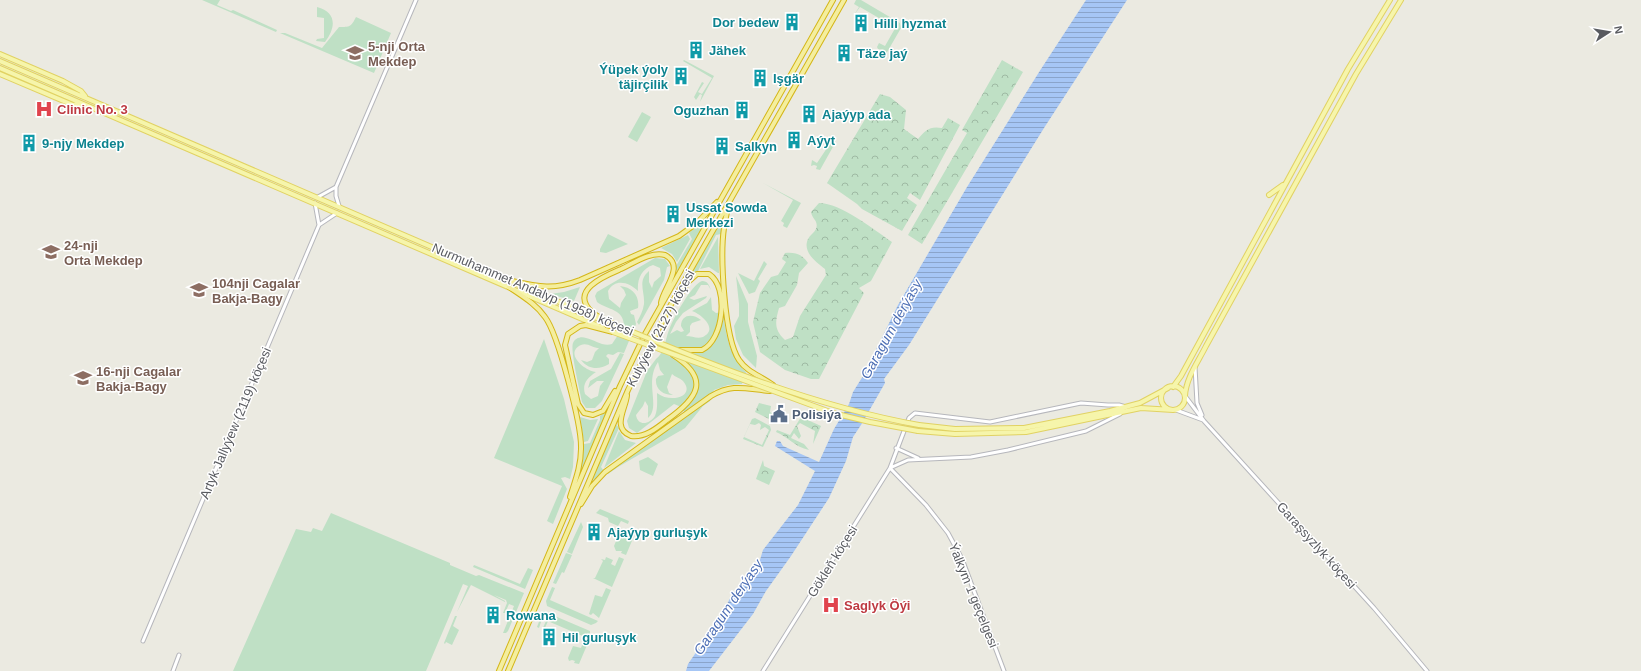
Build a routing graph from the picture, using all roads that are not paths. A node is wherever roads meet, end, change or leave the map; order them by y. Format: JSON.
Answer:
{"nodes":[{"id":1,"x":416,"y":0,"type":"edge"},
{"id":2,"x":833,"y":0,"type":"edge"},
{"id":3,"x":844,"y":0,"type":"edge"},
{"id":4,"x":1390,"y":0,"type":"edge"},
{"id":5,"x":1401,"y":0,"type":"edge"},
{"id":6,"x":0,"y":54,"type":"edge"},
{"id":7,"x":0,"y":61,"type":"edge"},
{"id":8,"x":0,"y":68,"type":"edge"},
{"id":9,"x":0,"y":74,"type":"edge"},
{"id":10,"x":53,"y":90,"type":"junction"},
{"id":11,"x":67,"y":96,"type":"junction"},
{"id":12,"x":86,"y":97,"type":"junction"},
{"id":13,"x":58,"y":98,"type":"junction"},
{"id":14,"x":85,"y":104,"type":"junction"},
{"id":15,"x":1285,"y":184,"type":"junction"},
{"id":16,"x":336,"y":187,"type":"junction"},
{"id":17,"x":1269,"y":195,"type":"dead end"},
{"id":18,"x":722,"y":196,"type":"junction"},
{"id":19,"x":318,"y":197,"type":"junction"},
{"id":20,"x":730,"y":200,"type":"junction"},
{"id":21,"x":315,"y":203,"type":"junction"},
{"id":22,"x":339,"y":206,"type":"junction"},
{"id":23,"x":337,"y":213,"type":"junction"},
{"id":24,"x":319,"y":225,"type":"junction"},
{"id":25,"x":512,"y":282,"type":"junction"},
{"id":26,"x":509,"y":287,"type":"junction"},
{"id":27,"x":661,"y":305,"type":"junction"},
{"id":28,"x":670,"y":308,"type":"junction"},
{"id":29,"x":616,"y":325,"type":"junction"},
{"id":30,"x":613,"y":332,"type":"junction"},
{"id":31,"x":673,"y":348,"type":"junction"},
{"id":32,"x":671,"y":354,"type":"junction"},
{"id":33,"x":1195,"y":367,"type":"junction"},
{"id":34,"x":772,"y":385,"type":"junction"},
{"id":35,"x":620,"y":386,"type":"junction"},
{"id":36,"x":1170,"y":387,"type":"junction"},
{"id":37,"x":628,"y":390,"type":"junction"},
{"id":38,"x":770,"y":391,"type":"junction"},
{"id":39,"x":1185,"y":396,"type":"junction"},
{"id":40,"x":1126,"y":407,"type":"junction"},
{"id":41,"x":1175,"y":410,"type":"junction"},
{"id":42,"x":1121,"y":413,"type":"junction"},
{"id":43,"x":1204,"y":421,"type":"junction"},
{"id":44,"x":896,"y":448,"type":"junction"},
{"id":45,"x":920,"y":459,"type":"junction"},
{"id":46,"x":890,"y":468,"type":"junction"},
{"id":47,"x":567,"y":510,"type":"junction"},
{"id":48,"x":574,"y":516,"type":"junction"},
{"id":49,"x":143,"y":641,"type":"dead end"},
{"id":50,"x":179,"y":655,"type":"dead end"},
{"id":51,"x":173,"y":671,"type":"edge"},
{"id":52,"x":499,"y":671,"type":"edge"},
{"id":53,"x":508,"y":671,"type":"edge"},
{"id":54,"x":763,"y":671,"type":"edge"},
{"id":55,"x":1004,"y":671,"type":"edge"},
{"id":56,"x":1428,"y":671,"type":"edge"}],
"edges":[{"from":1,"to":16,"type":"street"},
{"from":2,"to":18,"type":"highway","name":"Kulyýew (2127) köçesi"},
{"from":3,"to":20,"type":"highway","name":"Kulyýew (2127) köçesi"},
{"from":4,"to":15,"type":"main road"},
{"from":5,"to":33,"type":"main road"},
{"from":6,"to":12,"type":"main road"},
{"from":7,"to":12,"type":"main road","name":"Nurmuhammet Andalyp (1958) köçesi"},
{"from":8,"to":10,"type":"main road","name":"Nurmuhammet Andalyp (1958) köçesi"},
{"from":9,"to":13,"type":"main road"},
{"from":10,"to":11,"type":"main road","name":"Nurmuhammet Andalyp (1958) köçesi"},
{"from":10,"to":13,"type":"main road"},
{"from":11,"to":13,"type":"main road"},
{"from":11,"to":14,"type":"main road","name":"Nurmuhammet Andalyp (1958) köçesi"},
{"from":12,"to":19,"type":"main road","name":"Nurmuhammet Andalyp (1958) köçesi"},
{"from":13,"to":14,"type":"main road"},
{"from":14,"to":21,"type":"main road","name":"Nurmuhammet Andalyp (1958) köçesi"},
{"from":15,"to":17,"type":"main road"},
{"from":15,"to":36,"type":"main road"},
{"from":16,"to":19,"type":"street"},
{"from":16,"to":22,"type":"street"},
{"from":18,"to":25,"type":"highway"},
{"from":18,"to":27,"type":"highway","name":"Kulyýew (2127) köçesi"},
{"from":19,"to":22,"type":"main road","name":"Nurmuhammet Andalyp (1958) köçesi"},
{"from":20,"to":28,"type":"highway","name":"Kulyýew (2127) köçesi"},
{"from":20,"to":34,"type":"highway","bridge":true},
{"from":21,"to":23,"type":"main road","name":"Nurmuhammet Andalyp (1958) köçesi"},
{"from":21,"to":24,"type":"street"},
{"from":22,"to":25,"type":"main road","name":"Nurmuhammet Andalyp (1958) köçesi"},
{"from":23,"to":24,"type":"street"},
{"from":23,"to":26,"type":"main road","name":"Nurmuhammet Andalyp (1958) köçesi"},
{"from":24,"to":49,"type":"street","name":"Artyk Jallyýew (2119) köçesi"},
{"from":25,"to":29,"type":"main road","name":"Nurmuhammet Andalyp (1958) köçesi"},
{"from":26,"to":30,"type":"main road","name":"Nurmuhammet Andalyp (1958) köçesi"},
{"from":26,"to":47,"type":"highway"},
{"from":27,"to":29,"type":"highway"},
{"from":27,"to":35,"type":"highway","name":"Kulyýew (2127) köçesi"},
{"from":28,"to":31,"type":"highway","bridge":true},
{"from":28,"to":37,"type":"highway","name":"Kulyýew (2127) köçesi"},
{"from":29,"to":31,"type":"main road","name":"Nurmuhammet Andalyp (1958) köçesi","bridge":true},
{"from":30,"to":32,"type":"main road","name":"Nurmuhammet Andalyp (1958) köçesi","bridge":true},
{"from":30,"to":35,"type":"highway"},
{"from":31,"to":34,"type":"main road","name":"Nurmuhammet Andalyp (1958) köçesi","bridge":true},
{"from":32,"to":37,"type":"highway"},
{"from":32,"to":38,"type":"main road","name":"Nurmuhammet Andalyp (1958) köçesi","bridge":true},
{"from":33,"to":39,"type":"main road"},
{"from":33,"to":43,"type":"street"},
{"from":34,"to":40,"type":"main road","name":"Nurmuhammet Andalyp (1958) köçesi","bridge":true},
{"from":35,"to":47,"type":"highway","name":"Kulyýew (2127) köçesi"},
{"from":36,"to":39,"type":"main road"},
{"from":36,"to":40,"type":"main road","name":"Nurmuhammet Andalyp (1958) köçesi"},
{"from":36,"to":41,"type":"main road"},
{"from":37,"to":48,"type":"highway","name":"Kulyýew (2127) köçesi"},
{"from":38,"to":42,"type":"main road","name":"Nurmuhammet Andalyp (1958) köçesi","bridge":true},
{"from":38,"to":48,"type":"highway"},
{"from":39,"to":41,"type":"main road"},
{"from":39,"to":43,"type":"street","name":"Garaşsyzlyk köçesi"},
{"from":40,"to":44,"type":"street","name":"Gökleň köçesi"},
{"from":41,"to":42,"type":"main road","name":"Nurmuhammet Andalyp (1958) köçesi"},
{"from":41,"to":43,"type":"street"},
{"from":42,"to":45,"type":"street"},
{"from":43,"to":56,"type":"street","name":"Garaşsyzlyk köçesi"},
{"from":44,"to":45,"type":"street"},
{"from":44,"to":46,"type":"street","name":"Gökleň köçesi"},
{"from":45,"to":46,"type":"street"},
{"from":46,"to":54,"type":"street","name":"Gökleň köçesi"},
{"from":46,"to":55,"type":"street","name":"Ýalkym 1 geçelgesi"},
{"from":47,"to":52,"type":"highway","name":"Kulyýew (2127) köçesi"},
{"from":48,"to":53,"type":"highway","name":"Kulyýew (2127) köçesi"},
{"from":50,"to":51,"type":"street"}]}
